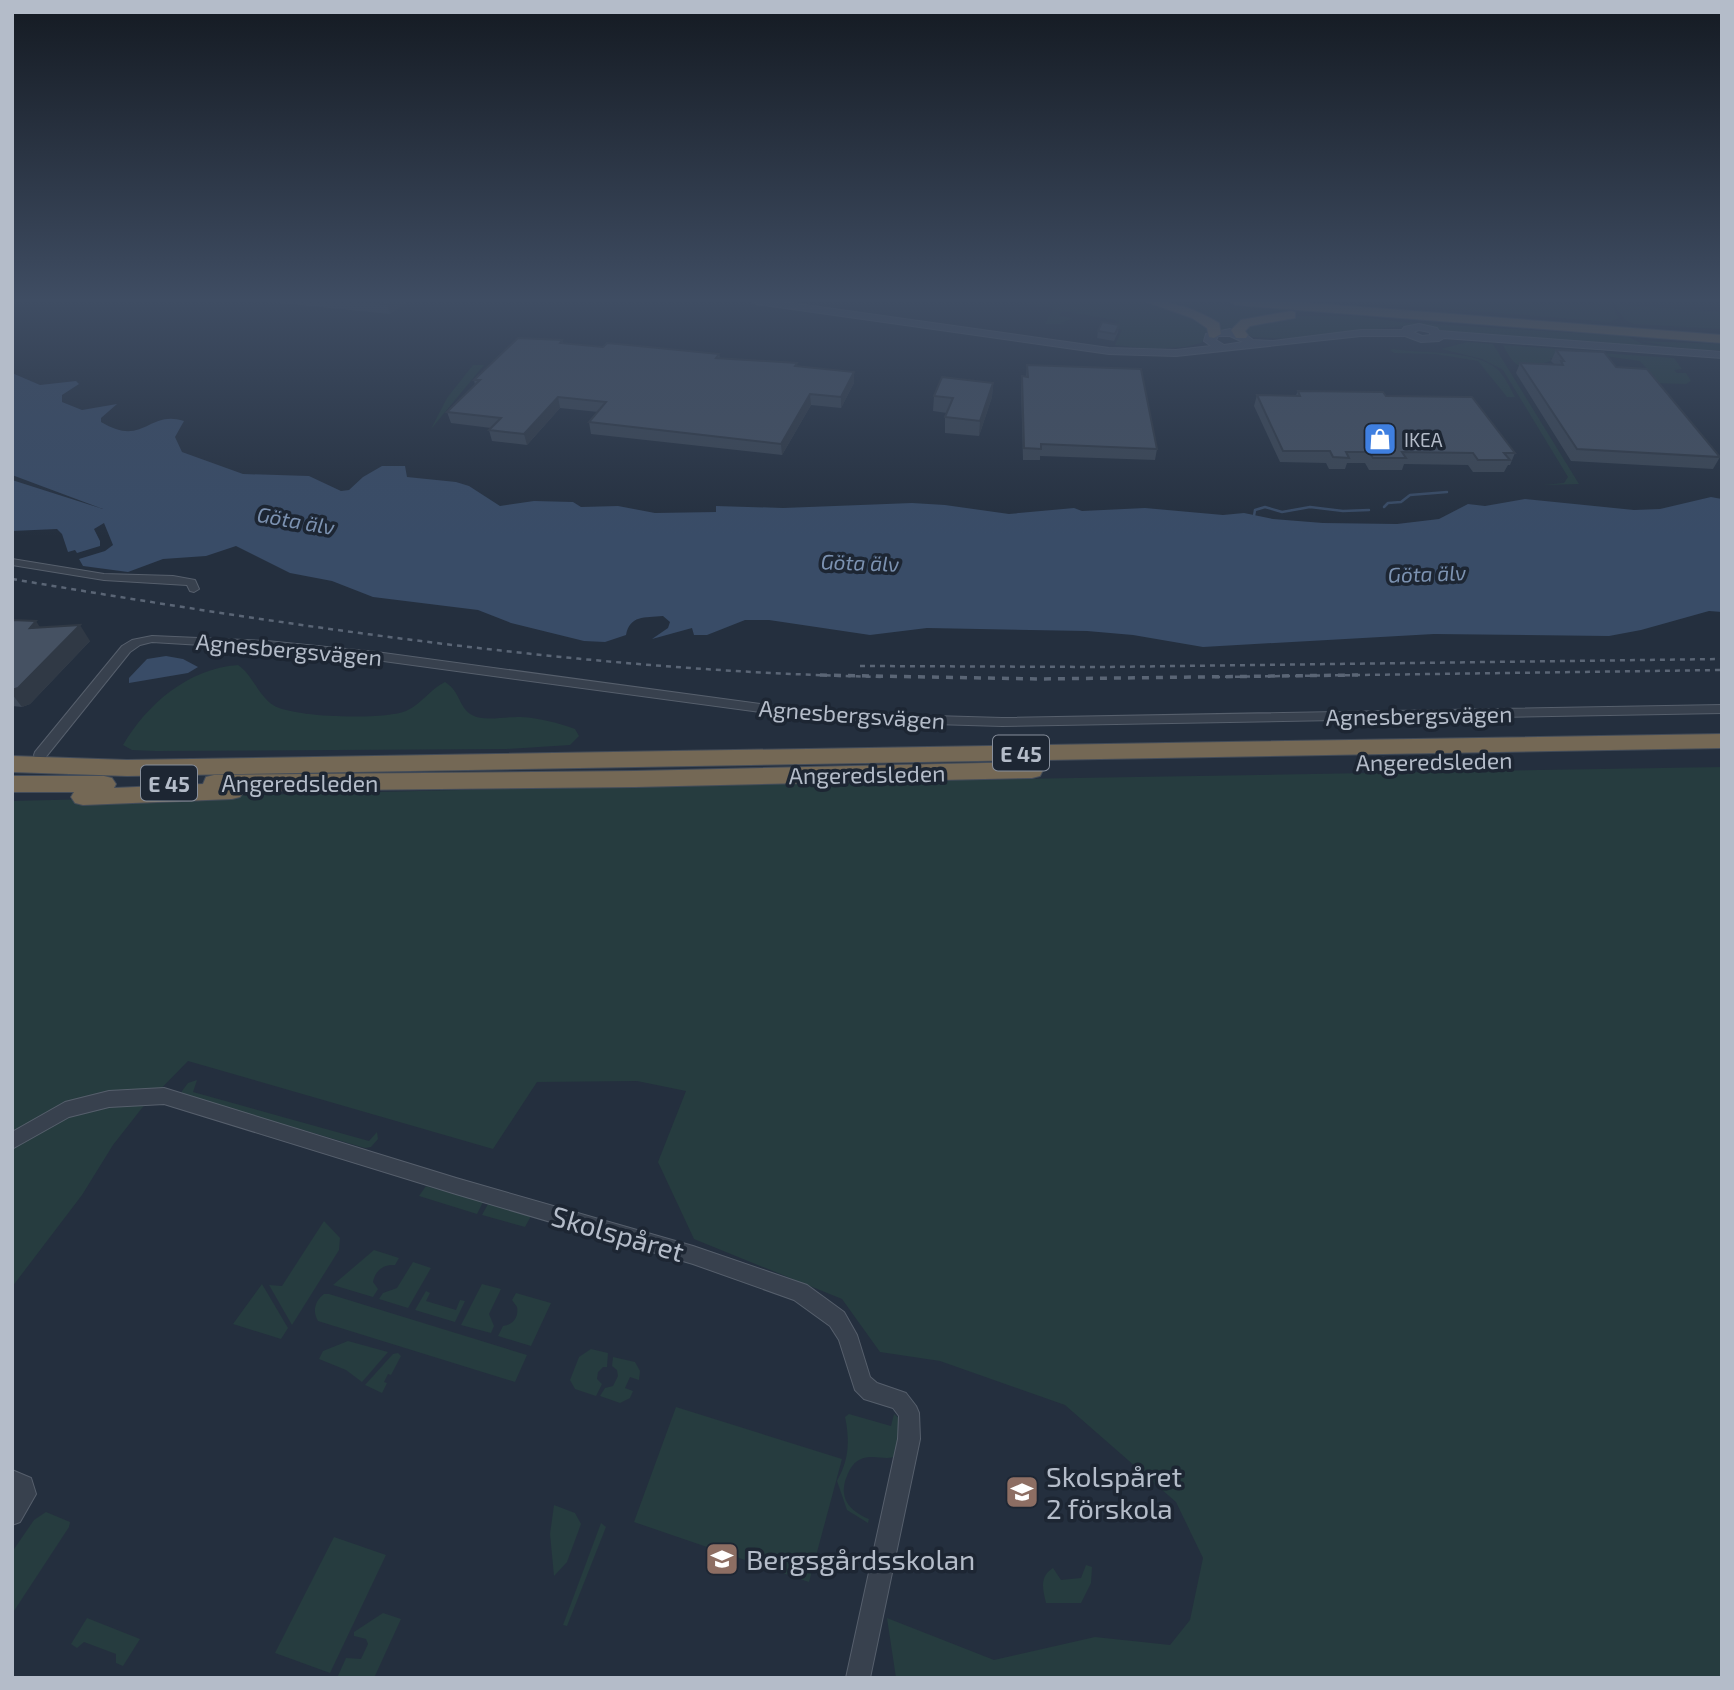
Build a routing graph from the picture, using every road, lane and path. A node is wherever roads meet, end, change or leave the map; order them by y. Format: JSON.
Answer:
{"nodes":[{"id":1,"x":12,"y":562,"type":"edge"},
{"id":2,"x":194,"y":589,"type":"dead end"},
{"id":3,"x":1722,"y":709,"type":"edge"},
{"id":4,"x":1722,"y":741,"type":"edge"},
{"id":5,"x":40,"y":755,"type":"dead end"},
{"id":6,"x":1722,"y":755,"type":"edge"},
{"id":7,"x":12,"y":764,"type":"edge"},
{"id":8,"x":127,"y":768,"type":"junction"},
{"id":9,"x":12,"y":773,"type":"edge"},
{"id":10,"x":326,"y":783,"type":"junction"},
{"id":11,"x":12,"y":784,"type":"edge"},
{"id":12,"x":12,"y":801,"type":"edge"},
{"id":13,"x":12,"y":1142,"type":"edge"},
{"id":14,"x":12,"y":1481,"type":"edge"},
{"id":15,"x":12,"y":1514,"type":"edge"},
{"id":16,"x":858,"y":1678,"type":"edge"}],
"edges":[{"from":1,"to":2,"type":"street"},
{"from":3,"to":5,"type":"street","name":"Agnesbergsvägen"},
{"from":4,"to":8,"type":"highway","name":"Angeredsleden","number":"E 45"},
{"from":6,"to":10,"type":"highway","name":"Angeredsleden","number":"E 45"},
{"from":7,"to":8,"type":"highway","number":"E 45"},
{"from":8,"to":9,"type":"highway"},
{"from":10,"to":11,"type":"highway","name":"Angeredsleden","number":"E 45"},
{"from":10,"to":12,"type":"highway"},
{"from":13,"to":16,"type":"street","name":"Skolspåret"},
{"from":14,"to":15,"type":"street"}]}
